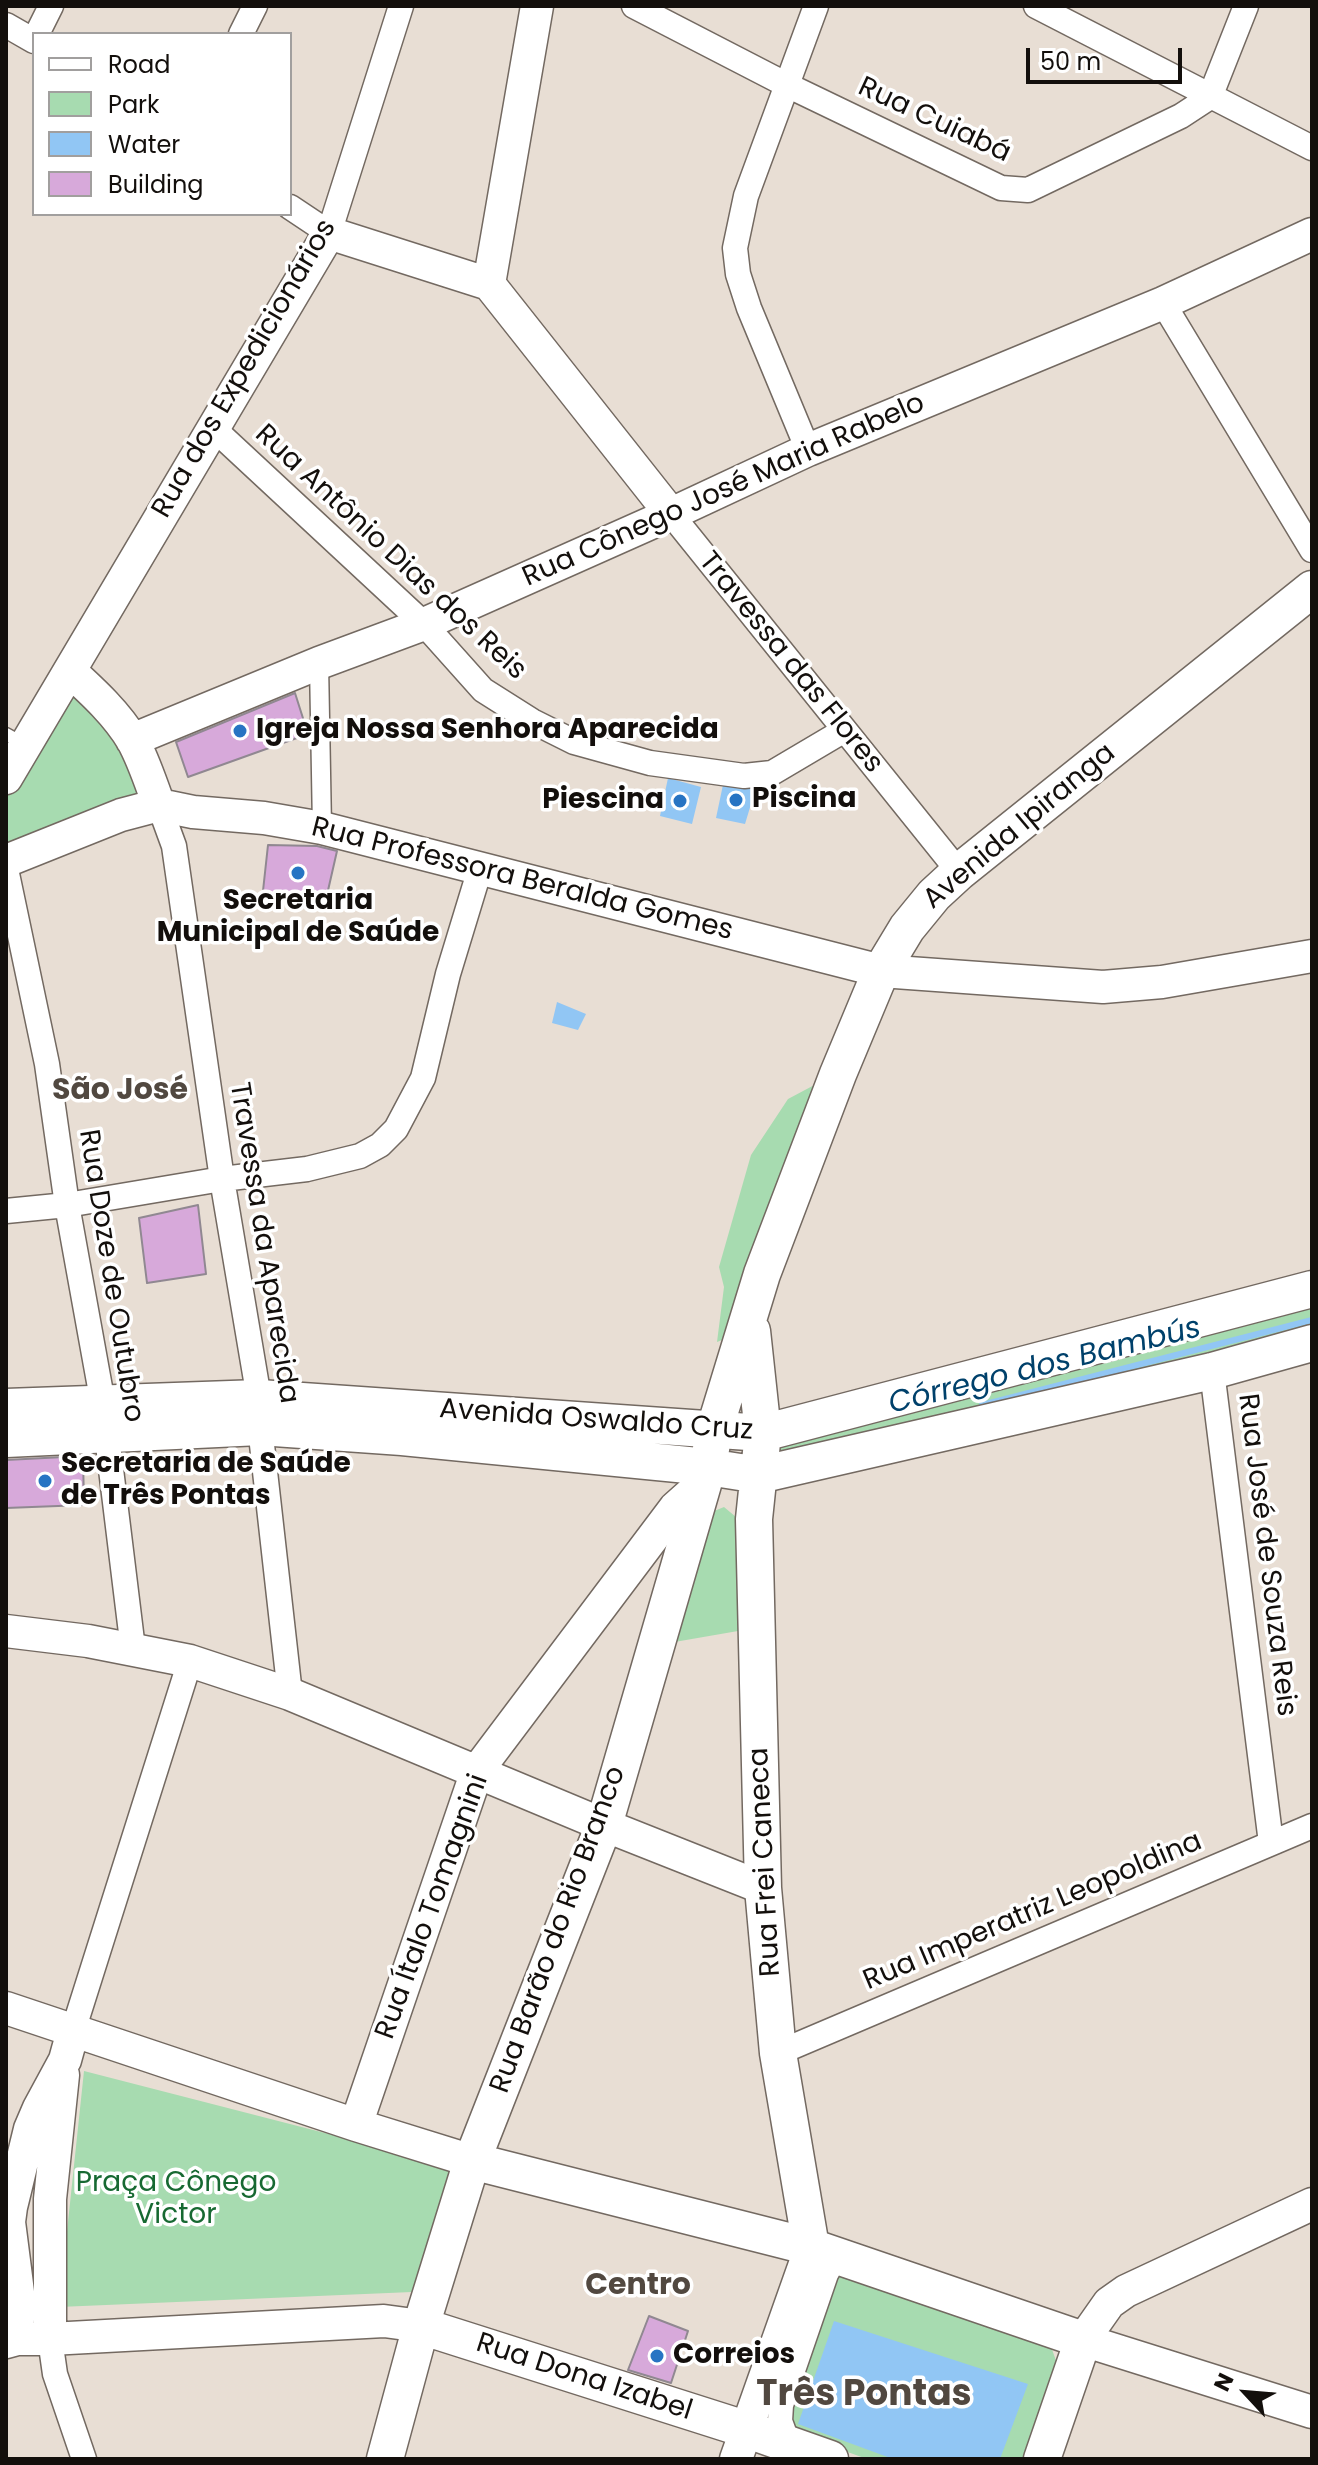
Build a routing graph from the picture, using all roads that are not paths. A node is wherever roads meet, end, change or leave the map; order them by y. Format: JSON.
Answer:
{"nodes":[{"id":1,"x":51,"y":6,"type":"edge"},
{"id":2,"x":255,"y":6,"type":"edge"},
{"id":3,"x":401,"y":6,"type":"edge"},
{"id":4,"x":537,"y":6,"type":"edge"},
{"id":5,"x":634,"y":6,"type":"edge"},
{"id":6,"x":816,"y":6,"type":"edge"},
{"id":7,"x":1036,"y":6,"type":"edge"},
{"id":8,"x":1246,"y":6,"type":"edge"},
{"id":9,"x":6,"y":25,"type":"edge"},
{"id":10,"x":38,"y":32,"type":"edge"},
{"id":11,"x":242,"y":32,"type":"edge"},
{"id":12,"x":32,"y":40,"type":"edge"},
{"id":13,"x":787,"y":85,"type":"junction"},
{"id":14,"x":1210,"y":97,"type":"junction"},
{"id":15,"x":1312,"y":148,"type":"edge"},
{"id":16,"x":292,"y":208,"type":"edge"},
{"id":17,"x":329,"y":233,"type":"junction"},
{"id":18,"x":1312,"y":234,"type":"edge"},
{"id":19,"x":489,"y":284,"type":"junction"},
{"id":20,"x":1163,"y":303,"type":"junction"},
{"id":21,"x":213,"y":428,"type":"junction"},
{"id":22,"x":808,"y":450,"type":"junction"},
{"id":23,"x":671,"y":514,"type":"junction"},
{"id":24,"x":1312,"y":550,"type":"edge"},
{"id":25,"x":1312,"y":589,"type":"edge"},
{"id":26,"x":424,"y":624,"type":"junction"},
{"id":27,"x":319,"y":663,"type":"junction"},
{"id":28,"x":70,"y":671,"type":"junction"},
{"id":29,"x":843,"y":731,"type":"junction"},
{"id":30,"x":15,"y":739,"type":"edge"},
{"id":31,"x":132,"y":740,"type":"junction"},
{"id":32,"x":6,"y":778,"type":"edge"},
{"id":33,"x":159,"y":805,"type":"junction"},
{"id":34,"x":322,"y":828,"type":"junction"},
{"id":35,"x":6,"y":861,"type":"edge"},
{"id":36,"x":6,"y":869,"type":"edge"},
{"id":37,"x":480,"y":869,"type":"junction"},
{"id":38,"x":959,"y":872,"type":"junction"},
{"id":39,"x":1312,"y":956,"type":"edge"},
{"id":40,"x":881,"y":971,"type":"junction"},
{"id":41,"x":222,"y":1179,"type":"junction"},
{"id":42,"x":67,"y":1205,"type":"junction"},
{"id":43,"x":6,"y":1211,"type":"edge"},
{"id":44,"x":1312,"y":1289,"type":"edge"},
{"id":45,"x":750,"y":1313,"type":"junction"},
{"id":46,"x":1312,"y":1343,"type":"edge"},
{"id":47,"x":1212,"y":1371,"type":"junction"},
{"id":48,"x":6,"y":1407,"type":"edge"},
{"id":49,"x":260,"y":1412,"type":"junction"},
{"id":50,"x":104,"y":1419,"type":"junction"},
{"id":51,"x":714,"y":1431,"type":"junction"},
{"id":52,"x":763,"y":1433,"type":"junction"},
{"id":53,"x":6,"y":1439,"type":"edge"},
{"id":54,"x":759,"y":1475,"type":"junction"},
{"id":55,"x":695,"y":1492,"type":"junction"},
{"id":56,"x":6,"y":1631,"type":"edge"},
{"id":57,"x":133,"y":1649,"type":"junction"},
{"id":58,"x":190,"y":1661,"type":"junction"},
{"id":59,"x":290,"y":1694,"type":"junction"},
{"id":60,"x":477,"y":1771,"type":"junction"},
{"id":61,"x":604,"y":1825,"type":"junction"},
{"id":62,"x":1312,"y":1826,"type":"edge"},
{"id":63,"x":1271,"y":1843,"type":"junction"},
{"id":64,"x":763,"y":1888,"type":"junction"},
{"id":65,"x":6,"y":2008,"type":"edge"},
{"id":66,"x":69,"y":2045,"type":"junction"},
{"id":67,"x":778,"y":2053,"type":"junction"},
{"id":68,"x":356,"y":2125,"type":"junction"},
{"id":69,"x":472,"y":2161,"type":"junction"},
{"id":70,"x":1312,"y":2204,"type":"edge"},
{"id":71,"x":824,"y":2250,"type":"junction"},
{"id":72,"x":421,"y":2326,"type":"junction"},
{"id":73,"x":50,"y":2339,"type":"junction"},
{"id":74,"x":12,"y":2340,"type":"edge"},
{"id":75,"x":1083,"y":2340,"type":"junction"},
{"id":76,"x":1312,"y":2412,"type":"edge"},
{"id":77,"x":788,"y":2443,"type":"junction"},
{"id":78,"x":742,"y":2444,"type":"edge"},
{"id":79,"x":84,"y":2459,"type":"edge"},
{"id":80,"x":385,"y":2459,"type":"edge"},
{"id":81,"x":830,"y":2459,"type":"edge"},
{"id":82,"x":1042,"y":2459,"type":"edge"}],
"edges":[{"from":1,"to":10,"type":"street"},
{"from":2,"to":11,"type":"street"},
{"from":3,"to":17,"type":"street","name":"Rua dos Expedicionários"},
{"from":4,"to":19,"type":"street"},
{"from":5,"to":13,"type":"street","name":"Rua Cuiabá"},
{"from":6,"to":13,"type":"street"},
{"from":7,"to":14,"type":"street"},
{"from":8,"to":14,"type":"street"},
{"from":9,"to":12,"type":"street"},
{"from":13,"to":14,"type":"street","name":"Rua Cuiabá"},
{"from":13,"to":22,"type":"street"},
{"from":14,"to":15,"type":"street"},
{"from":16,"to":17,"type":"street"},
{"from":17,"to":19,"type":"street"},
{"from":17,"to":21,"type":"street","name":"Rua dos Expedicionários"},
{"from":18,"to":20,"type":"street","name":"Rua Cônego José Maria Rabelo"},
{"from":19,"to":23,"type":"street","name":"Travessa das Flores"},
{"from":20,"to":22,"type":"street","name":"Rua Cônego José Maria Rabelo"},
{"from":20,"to":24,"type":"street"},
{"from":21,"to":26,"type":"street","name":"Rua Antônio Dias dos Reis"},
{"from":21,"to":28,"type":"street","name":"Rua dos Expedicionários"},
{"from":22,"to":23,"type":"street","name":"Rua Cônego José Maria Rabelo"},
{"from":23,"to":26,"type":"street","name":"Rua Cônego José Maria Rabelo"},
{"from":23,"to":29,"type":"street","name":"Travessa das Flores"},
{"from":25,"to":38,"type":"main road","name":"Avenida Ipiranga"},
{"from":26,"to":27,"type":"street","name":"Rua Cônego José Maria Rabelo"},
{"from":26,"to":29,"type":"street","name":"Rua Antônio Dias dos Reis"},
{"from":27,"to":31,"type":"street","name":"Rua Cônego José Maria Rabelo"},
{"from":27,"to":34,"type":"street"},
{"from":28,"to":30,"type":"street","name":"Rua dos Expedicionários"},
{"from":28,"to":31,"type":"street"},
{"from":29,"to":38,"type":"street","name":"Travessa das Flores"},
{"from":30,"to":32,"type":"street","name":"Rua dos Expedicionários"},
{"from":31,"to":33,"type":"street"},
{"from":33,"to":34,"type":"street","name":"Rua Professora Beralda Gomes"},
{"from":33,"to":35,"type":"street"},
{"from":33,"to":41,"type":"street","name":"Travessa da Aparecida"},
{"from":34,"to":37,"type":"street","name":"Rua Professora Beralda Gomes"},
{"from":36,"to":42,"type":"street","name":"Rua Doze de Outubro"},
{"from":37,"to":40,"type":"street","name":"Rua Professora Beralda Gomes"},
{"from":37,"to":41,"type":"street"},
{"from":38,"to":40,"type":"main road","name":"Avenida Ipiranga"},
{"from":39,"to":40,"type":"street","name":"Rua Professora Beralda Gomes"},
{"from":40,"to":45,"type":"main road","name":"Avenida Ipiranga"},
{"from":41,"to":42,"type":"street"},
{"from":41,"to":49,"type":"street","name":"Travessa da Aparecida"},
{"from":42,"to":43,"type":"street"},
{"from":42,"to":50,"type":"street","name":"Rua Doze de Outubro"},
{"from":44,"to":52,"type":"main road","name":"Avenida Oswaldo Cruz"},
{"from":45,"to":51,"type":"main road","name":"Avenida Ipiranga"},
{"from":45,"to":52,"type":"main road","name":"Avenida Ipiranga"},
{"from":46,"to":47,"type":"main road","name":"Avenida Oswaldo Cruz"},
{"from":47,"to":54,"type":"main road","name":"Avenida Oswaldo Cruz"},
{"from":47,"to":63,"type":"street","name":"Rua José de Souza Reis"},
{"from":48,"to":50,"type":"main road","name":"Avenida Oswaldo Cruz"},
{"from":49,"to":50,"type":"main road","name":"Avenida Oswaldo Cruz"},
{"from":49,"to":51,"type":"main road","name":"Avenida Oswaldo Cruz"},
{"from":49,"to":55,"type":"main road","name":"Avenida Oswaldo Cruz"},
{"from":49,"to":59,"type":"street","name":"Travessa da Aparecida"},
{"from":50,"to":53,"type":"main road","name":"Avenida Oswaldo Cruz"},
{"from":50,"to":57,"type":"street","name":"Rua Doze de Outubro"},
{"from":51,"to":52,"type":"main road","name":"Avenida Oswaldo Cruz"},
{"from":51,"to":55,"type":"main road","name":"Rua Barão do Rio Branco"},
{"from":52,"to":54,"type":"main road","name":"Rua Frei Caneca"},
{"from":54,"to":55,"type":"main road","name":"Avenida Oswaldo Cruz"},
{"from":54,"to":64,"type":"main road","name":"Rua Frei Caneca"},
{"from":55,"to":60,"type":"street","name":"Rua Ítalo Tomagnini"},
{"from":55,"to":61,"type":"main road","name":"Rua Barão do Rio Branco"},
{"from":56,"to":57,"type":"street"},
{"from":57,"to":58,"type":"street"},
{"from":58,"to":59,"type":"street"},
{"from":58,"to":66,"type":"street"},
{"from":59,"to":60,"type":"street"},
{"from":60,"to":61,"type":"street"},
{"from":60,"to":68,"type":"street","name":"Rua Ítalo Tomagnini"},
{"from":61,"to":64,"type":"street"},
{"from":61,"to":69,"type":"main road","name":"Rua Barão do Rio Branco"},
{"from":62,"to":63,"type":"street","name":"Rua Imperatriz Leopoldina"},
{"from":63,"to":67,"type":"street","name":"Rua Imperatriz Leopoldina"},
{"from":64,"to":67,"type":"main road","name":"Rua Frei Caneca"},
{"from":65,"to":66,"type":"street"},
{"from":66,"to":68,"type":"street"},
{"from":66,"to":73,"type":"street"},
{"from":66,"to":74,"type":"street"},
{"from":67,"to":71,"type":"main road","name":"Rua Frei Caneca"},
{"from":68,"to":69,"type":"street"},
{"from":69,"to":71,"type":"main road"},
{"from":69,"to":72,"type":"main road"},
{"from":70,"to":75,"type":"street"},
{"from":71,"to":75,"type":"main road"},
{"from":71,"to":77,"type":"street"},
{"from":71,"to":78,"type":"street"},
{"from":72,"to":73,"type":"street"},
{"from":72,"to":78,"type":"main road","name":"Rua Dona Izabel"},
{"from":72,"to":80,"type":"main road"},
{"from":73,"to":74,"type":"street"},
{"from":73,"to":79,"type":"street"},
{"from":75,"to":76,"type":"street"},
{"from":75,"to":82,"type":"main road"},
{"from":77,"to":78,"type":"main road","name":"Rua Dona Izabel"},
{"from":77,"to":81,"type":"main road","name":"Rua Dona Izabel"}]}
